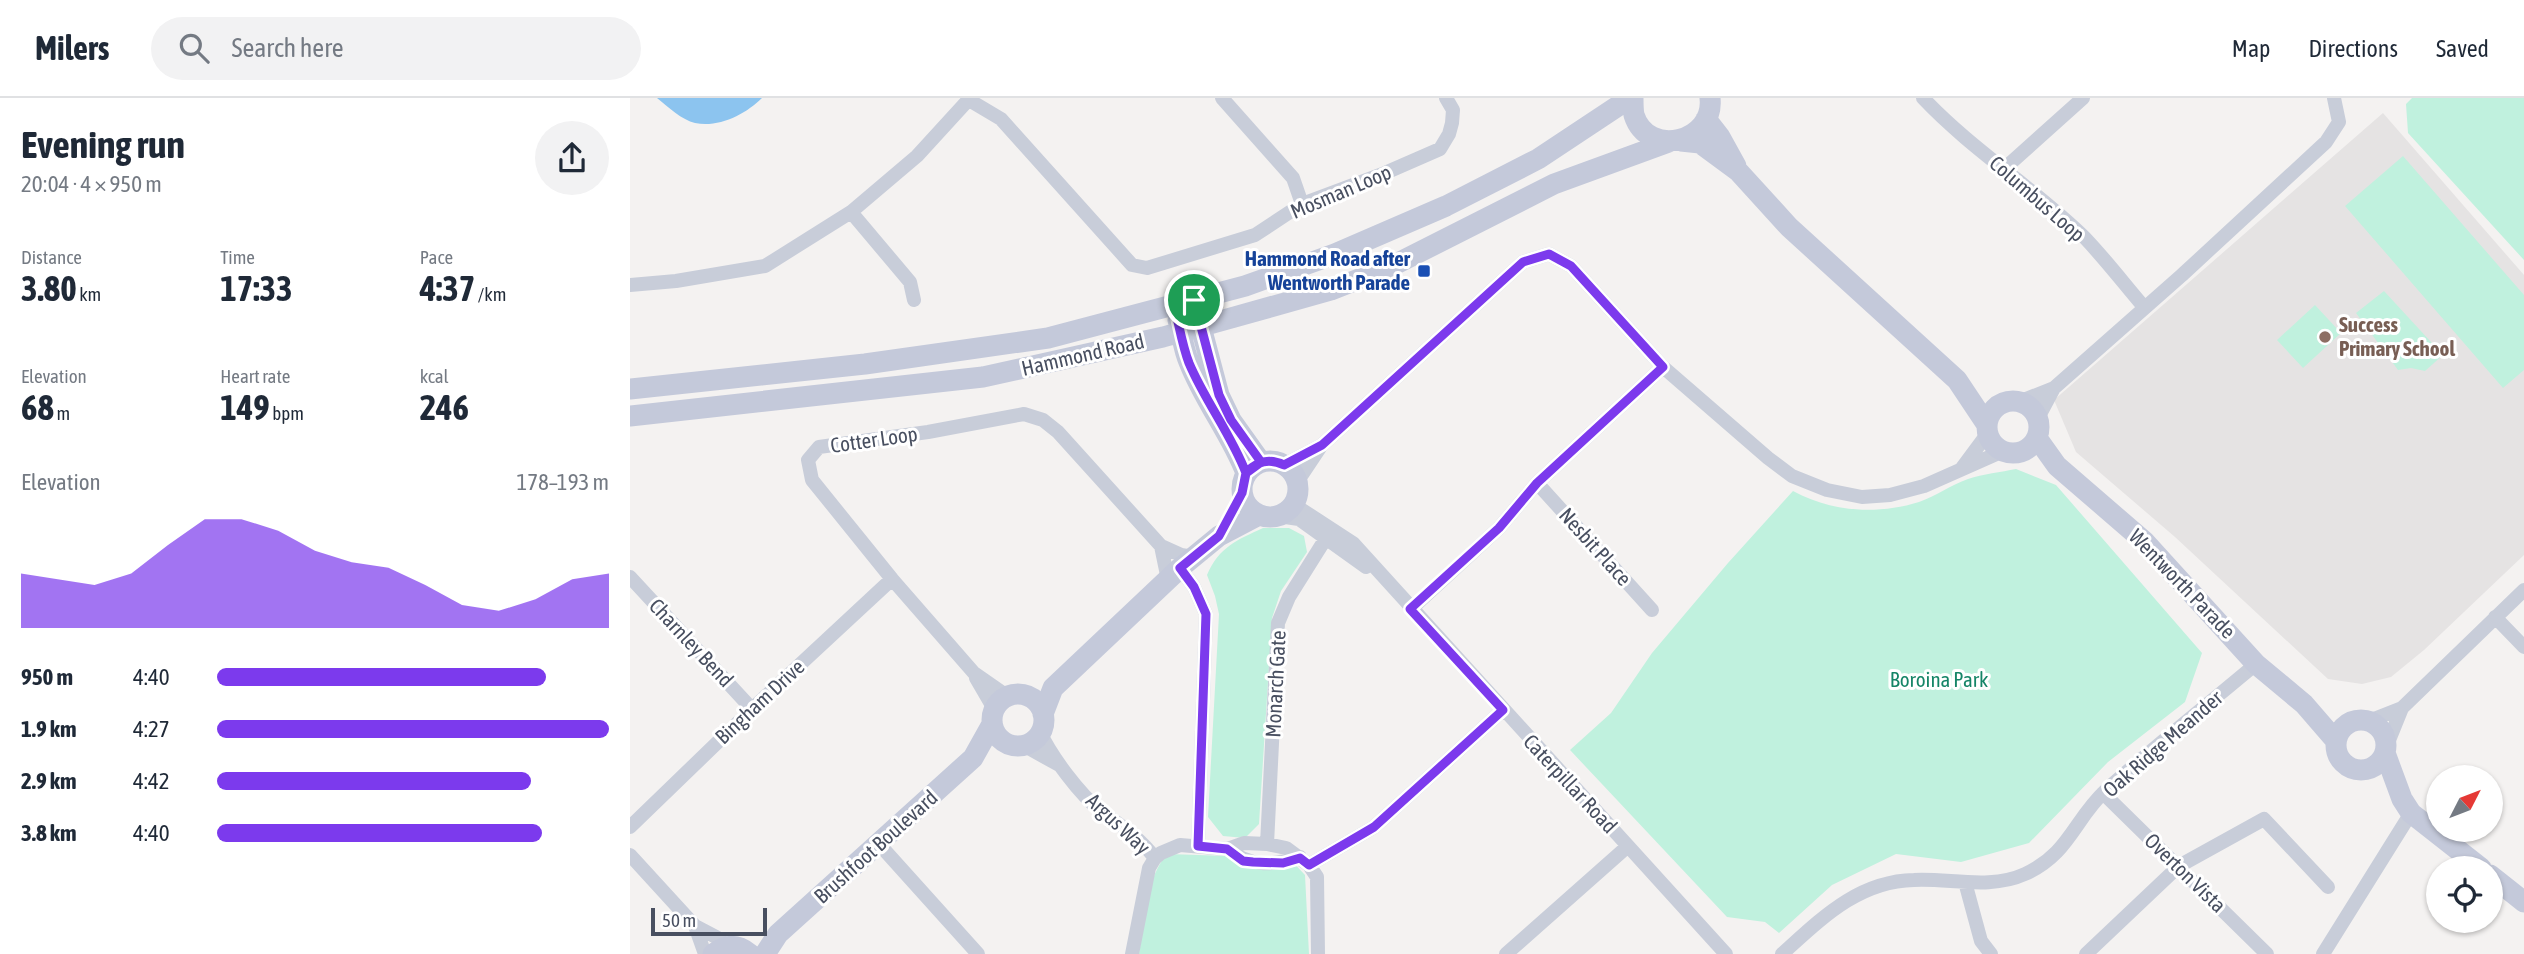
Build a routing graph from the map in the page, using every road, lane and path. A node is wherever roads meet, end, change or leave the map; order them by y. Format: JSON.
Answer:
{"nodes":[{"id":1,"x":1222,"y":98,"type":"edge"},
{"id":2,"x":1446,"y":98,"type":"edge"},
{"id":3,"x":1631,"y":98,"type":"edge"},
{"id":4,"x":1923,"y":98,"type":"edge"},
{"id":5,"x":2083,"y":98,"type":"edge"},
{"id":6,"x":2334,"y":98,"type":"edge"},
{"id":7,"x":970,"y":99,"type":"edge"},
{"id":8,"x":1711,"y":105,"type":"edge"},
{"id":9,"x":1675,"y":141,"type":"junction"},
{"id":10,"x":2005,"y":168,"type":"junction"},
{"id":11,"x":1738,"y":171,"type":"junction"},
{"id":12,"x":1302,"y":204,"type":"junction"},
{"id":13,"x":851,"y":212,"type":"junction"},
{"id":14,"x":630,"y":285,"type":"edge"},
{"id":15,"x":915,"y":300,"type":"dead end"},
{"id":16,"x":1184,"y":302,"type":"junction"},
{"id":17,"x":2144,"y":307,"type":"junction"},
{"id":18,"x":1191,"y":328,"type":"junction"},
{"id":19,"x":1663,"y":367,"type":"junction"},
{"id":20,"x":1957,"y":380,"type":"junction"},
{"id":21,"x":2054,"y":387,"type":"junction"},
{"id":22,"x":630,"y":388,"type":"edge"},
{"id":23,"x":2012,"y":402,"type":"junction"},
{"id":24,"x":630,"y":416,"type":"edge"},
{"id":25,"x":1987,"y":429,"type":"junction"},
{"id":26,"x":2025,"y":440,"type":"junction"},
{"id":27,"x":1322,"y":445,"type":"junction"},
{"id":28,"x":1284,"y":465,"type":"junction"},
{"id":29,"x":1961,"y":470,"type":"junction"},
{"id":30,"x":1250,"y":476,"type":"junction"},
{"id":31,"x":1297,"y":482,"type":"junction"},
{"id":32,"x":1537,"y":483,"type":"junction"},
{"id":33,"x":1277,"y":511,"type":"junction"},
{"id":34,"x":1219,"y":536,"type":"junction"},
{"id":35,"x":1326,"y":538,"type":"junction"},
{"id":36,"x":1161,"y":546,"type":"junction"},
{"id":37,"x":1180,"y":569,"type":"junction"},
{"id":38,"x":630,"y":577,"type":"edge"},
{"id":39,"x":892,"y":579,"type":"junction"},
{"id":40,"x":1386,"y":582,"type":"junction"},
{"id":41,"x":2524,"y":590,"type":"edge"},
{"id":42,"x":1410,"y":609,"type":"junction"},
{"id":43,"x":1652,"y":610,"type":"dead end"},
{"id":44,"x":2495,"y":617,"type":"junction"},
{"id":45,"x":2524,"y":647,"type":"edge"},
{"id":46,"x":2256,"y":663,"type":"junction"},
{"id":47,"x":1052,"y":688,"type":"junction"},
{"id":48,"x":2304,"y":704,"type":"junction"},
{"id":49,"x":1004,"y":706,"type":"junction"},
{"id":50,"x":2402,"y":708,"type":"junction"},
{"id":51,"x":752,"y":709,"type":"junction"},
{"id":52,"x":1503,"y":710,"type":"junction"},
{"id":53,"x":2361,"y":721,"type":"junction"},
{"id":54,"x":1029,"y":734,"type":"junction"},
{"id":55,"x":2336,"y":741,"type":"junction"},
{"id":56,"x":2386,"y":749,"type":"junction"},
{"id":57,"x":973,"y":758,"type":"junction"},
{"id":58,"x":1060,"y":765,"type":"junction"},
{"id":59,"x":2361,"y":771,"type":"junction"},
{"id":60,"x":2103,"y":793,"type":"junction"},
{"id":61,"x":2407,"y":806,"type":"junction"},
{"id":62,"x":630,"y":827,"type":"edge"},
{"id":63,"x":879,"y":844,"type":"junction"},
{"id":64,"x":1267,"y":844,"type":"junction"},
{"id":65,"x":1198,"y":846,"type":"junction"},
{"id":66,"x":1628,"y":846,"type":"junction"},
{"id":67,"x":1227,"y":849,"type":"junction"},
{"id":68,"x":630,"y":855,"type":"edge"},
{"id":69,"x":2467,"y":856,"type":"edge"},
{"id":70,"x":1154,"y":858,"type":"junction"},
{"id":71,"x":1305,"y":861,"type":"junction"},
{"id":72,"x":2179,"y":866,"type":"junction"},
{"id":73,"x":1965,"y":881,"type":"junction"},
{"id":74,"x":2503,"y":885,"type":"edge"},
{"id":75,"x":2328,"y":887,"type":"dead end"},
{"id":76,"x":2524,"y":902,"type":"edge"},
{"id":77,"x":695,"y":926,"type":"junction"},
{"id":78,"x":778,"y":934,"type":"junction"},
{"id":79,"x":734,"y":951,"type":"edge"},
{"id":80,"x":705,"y":954,"type":"edge"},
{"id":81,"x":765,"y":954,"type":"edge"},
{"id":82,"x":978,"y":954,"type":"edge"},
{"id":83,"x":1132,"y":954,"type":"edge"},
{"id":84,"x":1318,"y":954,"type":"edge"},
{"id":85,"x":1506,"y":954,"type":"edge"},
{"id":86,"x":1726,"y":954,"type":"edge"},
{"id":87,"x":1782,"y":954,"type":"edge"},
{"id":88,"x":1992,"y":954,"type":"edge"},
{"id":89,"x":2086,"y":954,"type":"edge"},
{"id":90,"x":2267,"y":954,"type":"edge"},
{"id":91,"x":2323,"y":954,"type":"edge"}],
"edges":[{"from":1,"to":12,"type":"street"},
{"from":2,"to":12,"type":"street","name":"Mosman Loop"},
{"from":3,"to":9,"type":"street","name":"Hammond Road"},
{"from":3,"to":16,"type":"street","name":"Hammond Road"},
{"from":4,"to":10,"type":"street","name":"Columbus Loop"},
{"from":5,"to":10,"type":"street"},
{"from":6,"to":17,"type":"street"},
{"from":7,"to":12,"type":"street","name":"Mosman Loop"},
{"from":7,"to":13,"type":"street","name":"Mosman Loop"},
{"from":8,"to":9,"type":"street","name":"Hammond Road"},
{"from":8,"to":11,"type":"street"},
{"from":9,"to":11,"type":"street"},
{"from":9,"to":18,"type":"street","name":"Hammond Road"},
{"from":10,"to":17,"type":"street","name":"Columbus Loop"},
{"from":11,"to":20,"type":"street"},
{"from":13,"to":14,"type":"street","name":"Mosman Loop"},
{"from":13,"to":15,"type":"street"},
{"from":16,"to":18,"type":"street"},
{"from":16,"to":22,"type":"street","name":"Hammond Road"},
{"from":17,"to":21,"type":"street"},
{"from":18,"to":24,"type":"street","name":"Hammond Road"},
{"from":18,"to":30,"type":"street"},
{"from":19,"to":27,"type":"street"},
{"from":19,"to":29,"type":"street"},
{"from":19,"to":32,"type":"street"},
{"from":20,"to":23,"type":"street"},
{"from":20,"to":25,"type":"street"},
{"from":21,"to":23,"type":"street"},
{"from":21,"to":26,"type":"street"},
{"from":23,"to":25,"type":"street"},
{"from":23,"to":26,"type":"street"},
{"from":25,"to":26,"type":"street"},
{"from":25,"to":29,"type":"street"},
{"from":26,"to":29,"type":"street"},
{"from":26,"to":46,"type":"street","name":"Wentworth Parade"},
{"from":27,"to":28,"type":"street"},
{"from":27,"to":31,"type":"street"},
{"from":28,"to":30,"type":"street"},
{"from":28,"to":31,"type":"street"},
{"from":30,"to":33,"type":"street"},
{"from":30,"to":34,"type":"street"},
{"from":31,"to":33,"type":"street"},
{"from":32,"to":42,"type":"street"},
{"from":32,"to":43,"type":"street","name":"Nesbit Place"},
{"from":33,"to":34,"type":"street"},
{"from":33,"to":35,"type":"street","name":"Caterpillar Road"},
{"from":33,"to":40,"type":"street","name":"Caterpillar Road"},
{"from":34,"to":37,"type":"street"},
{"from":35,"to":40,"type":"street","name":"Caterpillar Road"},
{"from":35,"to":64,"type":"street","name":"Monarch Gate"},
{"from":36,"to":37,"type":"street","name":"Cotter Loop"},
{"from":36,"to":37,"type":"street"},
{"from":36,"to":39,"type":"street","name":"Cotter Loop"},
{"from":37,"to":47,"type":"street"},
{"from":37,"to":65,"type":"street"},
{"from":38,"to":51,"type":"street","name":"Charnley Bend"},
{"from":39,"to":49,"type":"street","name":"Cotter Loop"},
{"from":39,"to":51,"type":"street","name":"Bingham Drive"},
{"from":40,"to":42,"type":"street","name":"Caterpillar Road"},
{"from":41,"to":44,"type":"street"},
{"from":42,"to":52,"type":"street","name":"Caterpillar Road"},
{"from":44,"to":45,"type":"street"},
{"from":44,"to":50,"type":"street"},
{"from":46,"to":48,"type":"street","name":"Wentworth Parade"},
{"from":46,"to":60,"type":"street","name":"Oak Ridge Meander"},
{"from":47,"to":49,"type":"street"},
{"from":47,"to":54,"type":"street"},
{"from":48,"to":53,"type":"street","name":"Wentworth Parade"},
{"from":48,"to":55,"type":"street","name":"Wentworth Parade"},
{"from":49,"to":54,"type":"street"},
{"from":49,"to":54,"type":"street"},
{"from":49,"to":57,"type":"street","name":"Brushfoot Boulevard"},
{"from":50,"to":53,"type":"street"},
{"from":50,"to":56,"type":"street"},
{"from":51,"to":62,"type":"street","name":"Bingham Drive"},
{"from":52,"to":66,"type":"street","name":"Caterpillar Road"},
{"from":52,"to":71,"type":"street"},
{"from":53,"to":55,"type":"street"},
{"from":53,"to":56,"type":"street"},
{"from":54,"to":57,"type":"street","name":"Brushfoot Boulevard"},
{"from":54,"to":58,"type":"street","name":"Argus Way"},
{"from":54,"to":58,"type":"street","name":"Argus Way"},
{"from":55,"to":59,"type":"street"},
{"from":56,"to":59,"type":"street"},
{"from":56,"to":61,"type":"street"},
{"from":57,"to":63,"type":"street","name":"Brushfoot Boulevard"},
{"from":58,"to":70,"type":"street","name":"Argus Way"},
{"from":59,"to":61,"type":"street"},
{"from":60,"to":72,"type":"street","name":"Overton Vista"},
{"from":60,"to":73,"type":"street","name":"Oak Ridge Meander"},
{"from":61,"to":69,"type":"street"},
{"from":61,"to":91,"type":"street"},
{"from":63,"to":78,"type":"street","name":"Brushfoot Boulevard"},
{"from":63,"to":82,"type":"street"},
{"from":64,"to":67,"type":"street","name":"Argus Way"},
{"from":64,"to":71,"type":"street","name":"Argus Way"},
{"from":65,"to":67,"type":"street","name":"Argus Way"},
{"from":65,"to":70,"type":"street","name":"Argus Way"},
{"from":66,"to":85,"type":"street"},
{"from":66,"to":86,"type":"street","name":"Caterpillar Road"},
{"from":67,"to":71,"type":"street","name":"Argus Way"},
{"from":68,"to":77,"type":"street"},
{"from":70,"to":83,"type":"street"},
{"from":71,"to":84,"type":"street"},
{"from":72,"to":75,"type":"street"},
{"from":72,"to":89,"type":"street"},
{"from":72,"to":90,"type":"street","name":"Overton Vista"},
{"from":73,"to":87,"type":"street","name":"Oak Ridge Meander"},
{"from":73,"to":88,"type":"street"},
{"from":74,"to":76,"type":"street"},
{"from":77,"to":79,"type":"street"},
{"from":77,"to":80,"type":"street"},
{"from":78,"to":79,"type":"street","name":"Brushfoot Boulevard"},
{"from":78,"to":81,"type":"street","name":"Brushfoot Boulevard"}]}
